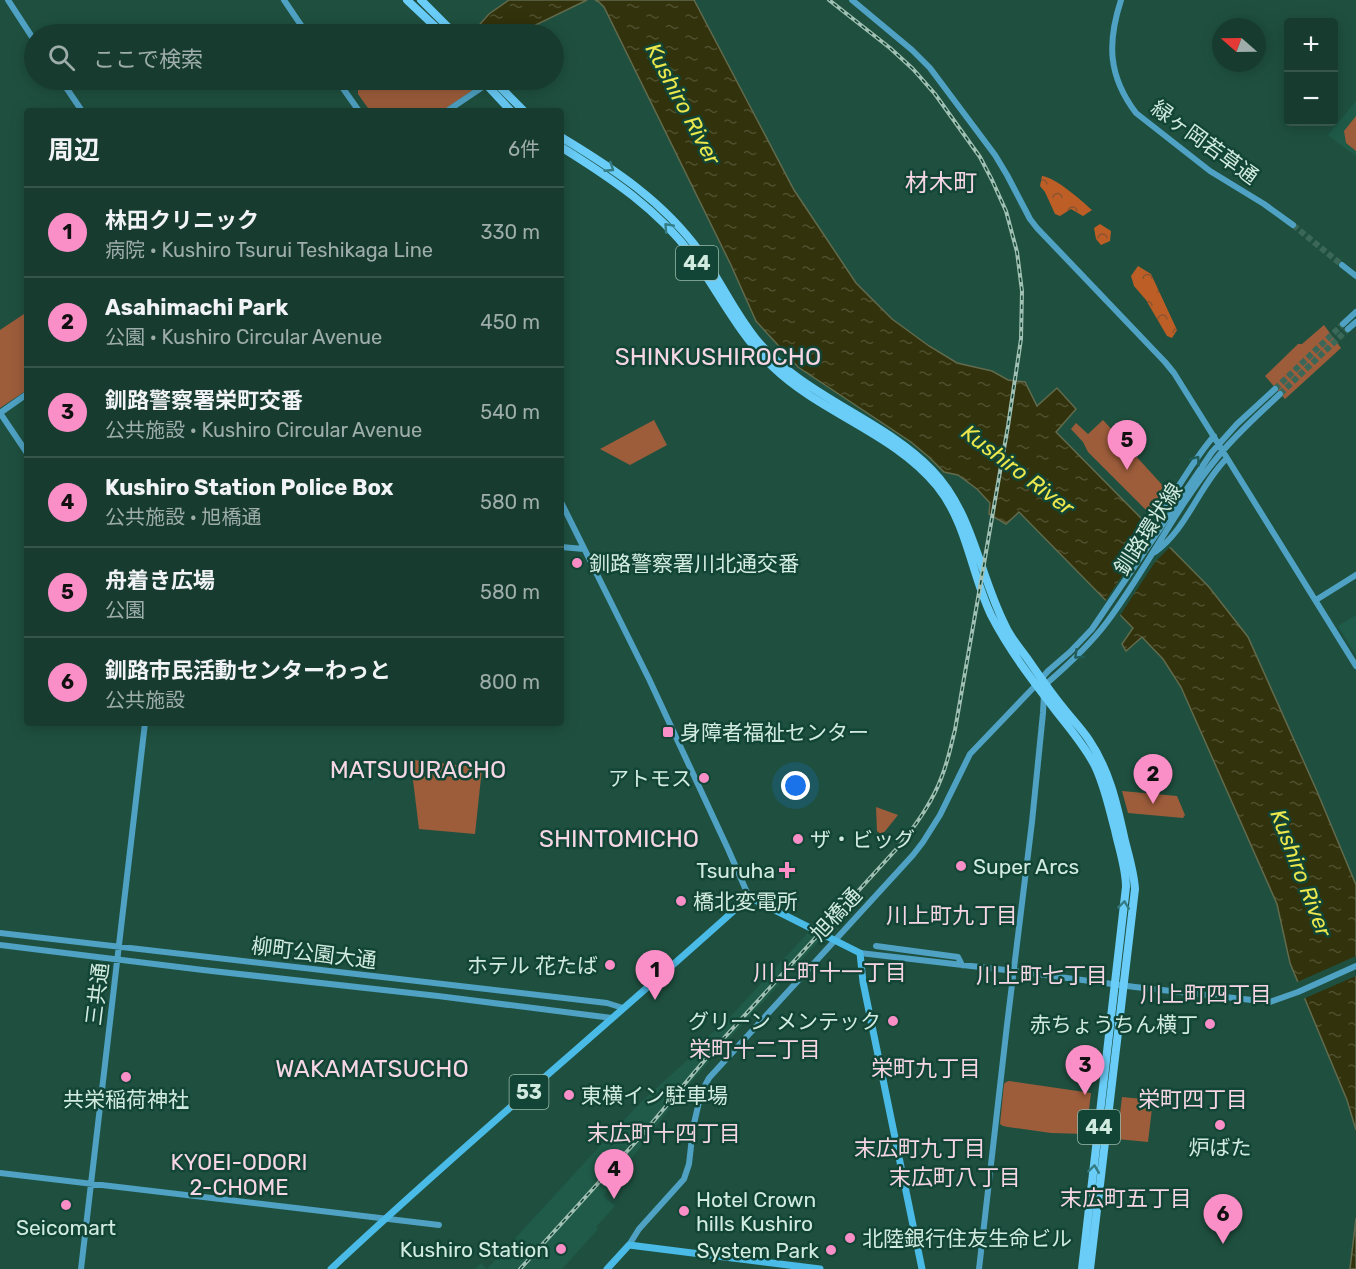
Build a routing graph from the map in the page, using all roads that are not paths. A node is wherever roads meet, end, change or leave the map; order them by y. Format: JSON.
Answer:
{"nodes":[{"id":1,"x":8,"y":0,"type":"edge"},
{"id":2,"x":284,"y":0,"type":"edge"},
{"id":3,"x":407,"y":0,"type":"edge"},
{"id":4,"x":421,"y":0,"type":"edge"},
{"id":5,"x":852,"y":0,"type":"edge"},
{"id":6,"x":1121,"y":0,"type":"edge"},
{"id":7,"x":300,"y":24,"type":"edge"},
{"id":8,"x":432,"y":24,"type":"edge"},
{"id":9,"x":445,"y":24,"type":"edge"},
{"id":10,"x":24,"y":25,"type":"edge"},
{"id":11,"x":68,"y":90,"type":"edge"},
{"id":12,"x":345,"y":90,"type":"edge"},
{"id":13,"x":476,"y":90,"type":"edge"},
{"id":14,"x":496,"y":90,"type":"edge"},
{"id":15,"x":500,"y":90,"type":"edge"},
{"id":16,"x":80,"y":108,"type":"edge"},
{"id":17,"x":357,"y":108,"type":"edge"},
{"id":18,"x":451,"y":108,"type":"edge"},
{"id":19,"x":509,"y":108,"type":"edge"},
{"id":20,"x":520,"y":108,"type":"edge"},
{"id":21,"x":564,"y":139,"type":"edge"},
{"id":22,"x":564,"y":149,"type":"edge"},
{"id":23,"x":1293,"y":225,"type":"tunnel mouth"},
{"id":24,"x":1342,"y":265,"type":"tunnel mouth"},
{"id":25,"x":1356,"y":276,"type":"edge"},
{"id":26,"x":1356,"y":312,"type":"edge"},
{"id":27,"x":1356,"y":322,"type":"edge"},
{"id":28,"x":1278,"y":391,"type":"tunnel mouth"},
{"id":29,"x":24,"y":396,"type":"edge"},
{"id":30,"x":0,"y":413,"type":"edge"},
{"id":31,"x":1214,"y":436,"type":"junction"},
{"id":32,"x":24,"y":449,"type":"edge"},
{"id":33,"x":1227,"y":458,"type":"junction"},
{"id":34,"x":564,"y":508,"type":"edge"},
{"id":35,"x":1164,"y":529,"type":"junction"},
{"id":36,"x":564,"y":547,"type":"edge"},
{"id":37,"x":584,"y":549,"type":"junction"},
{"id":38,"x":1148,"y":552,"type":"junction"},
{"id":39,"x":1356,"y":575,"type":"edge"},
{"id":40,"x":1316,"y":600,"type":"junction"},
{"id":41,"x":1356,"y":666,"type":"edge"},
{"id":42,"x":1041,"y":682,"type":"junction"},
{"id":43,"x":1044,"y":694,"type":"junction"},
{"id":44,"x":145,"y":726,"type":"edge"},
{"id":45,"x":749,"y":897,"type":"junction"},
{"id":46,"x":0,"y":933,"type":"edge"},
{"id":47,"x":0,"y":945,"type":"edge"},
{"id":48,"x":876,"y":946,"type":"dead end"},
{"id":49,"x":119,"y":947,"type":"junction"},
{"id":50,"x":860,"y":953,"type":"junction"},
{"id":51,"x":118,"y":959,"type":"junction"},
{"id":52,"x":962,"y":965,"type":"junction"},
{"id":53,"x":1356,"y":966,"type":"edge"},
{"id":54,"x":1014,"y":971,"type":"junction"},
{"id":55,"x":1119,"y":985,"type":"junction"},
{"id":56,"x":624,"y":1008,"type":"junction"},
{"id":57,"x":612,"y":1018,"type":"junction"},
{"id":58,"x":0,"y":1173,"type":"edge"},
{"id":59,"x":91,"y":1184,"type":"junction"},
{"id":60,"x":385,"y":1218,"type":"junction"},
{"id":61,"x":439,"y":1225,"type":"dead end"},
{"id":62,"x":629,"y":1245,"type":"junction"},
{"id":63,"x":81,"y":1269,"type":"edge"},
{"id":64,"x":331,"y":1269,"type":"edge"},
{"id":65,"x":607,"y":1269,"type":"edge"},
{"id":66,"x":820,"y":1269,"type":"edge"},
{"id":67,"x":922,"y":1269,"type":"edge"},
{"id":68,"x":979,"y":1269,"type":"edge"},
{"id":69,"x":1083,"y":1269,"type":"edge"},
{"id":70,"x":1090,"y":1269,"type":"edge"}],
"edges":[{"from":1,"to":10,"type":"street"},
{"from":2,"to":7,"type":"street"},
{"from":3,"to":8,"type":"highway"},
{"from":4,"to":9,"type":"highway"},
{"from":5,"to":31,"type":"street"},
{"from":6,"to":23,"type":"street","name":"緑ヶ岡若草通"},
{"from":11,"to":16,"type":"street"},
{"from":12,"to":17,"type":"street"},
{"from":13,"to":18,"type":"street"},
{"from":14,"to":19,"type":"highway"},
{"from":15,"to":20,"type":"highway"},
{"from":21,"to":42,"type":"highway","number":"44","one_way":true},
{"from":42,"to":22,"type":"highway","number":"44","one_way":true},
{"from":24,"to":25,"type":"street"},
{"from":26,"to":27,"type":"street"},
{"from":28,"to":35,"type":"street","name":"釧路環状線"},
{"from":29,"to":30,"type":"street"},
{"from":30,"to":32,"type":"street"},
{"from":31,"to":33,"type":"street"},
{"from":35,"to":31,"type":"street","one_way":true},
{"from":33,"to":35,"type":"street"},
{"from":33,"to":40,"type":"street"},
{"from":34,"to":37,"type":"street"},
{"from":35,"to":38,"type":"street"},
{"from":35,"to":38,"type":"street"},
{"from":36,"to":37,"type":"street"},
{"from":37,"to":45,"type":"street"},
{"from":38,"to":42,"type":"street","name":"釧路環状線"},
{"from":38,"to":42,"type":"street","name":"釧路環状線","one_way":true},
{"from":39,"to":40,"type":"street"},
{"from":40,"to":41,"type":"street"},
{"from":42,"to":43,"type":"highway","number":"44"},
{"from":42,"to":55,"type":"highway","number":"44"},
{"from":42,"to":62,"type":"street","name":"旭橋通"},
{"from":43,"to":54,"type":"street"},
{"from":55,"to":43,"type":"highway","number":"44","one_way":true},
{"from":44,"to":49,"type":"street","name":"三共通"},
{"from":45,"to":50,"type":"main road"},
{"from":45,"to":56,"type":"main road","number":"53"},
{"from":46,"to":49,"type":"street","name":"柳町公園大通"},
{"from":47,"to":51,"type":"street","name":"柳町公園大通"},
{"from":48,"to":52,"type":"street"},
{"from":49,"to":51,"type":"street","name":"三共通"},
{"from":49,"to":56,"type":"street","name":"柳町公園大通"},
{"from":50,"to":52,"type":"street"},
{"from":50,"to":67,"type":"main road"},
{"from":51,"to":57,"type":"street","name":"柳町公園大通"},
{"from":51,"to":59,"type":"street","name":"三共通"},
{"from":52,"to":54,"type":"street"},
{"from":53,"to":55,"type":"street"},
{"from":54,"to":55,"type":"street"},
{"from":54,"to":68,"type":"street"},
{"from":69,"to":55,"type":"highway","number":"44","one_way":true},
{"from":55,"to":70,"type":"highway","number":"44"},
{"from":56,"to":57,"type":"main road","number":"53"},
{"from":57,"to":60,"type":"main road","number":"53"},
{"from":58,"to":59,"type":"street"},
{"from":59,"to":60,"type":"street"},
{"from":59,"to":63,"type":"street","name":"三共通"},
{"from":60,"to":61,"type":"street"},
{"from":60,"to":64,"type":"main road","number":"53"},
{"from":62,"to":65,"type":"main road"},
{"from":62,"to":66,"type":"main road"}]}
